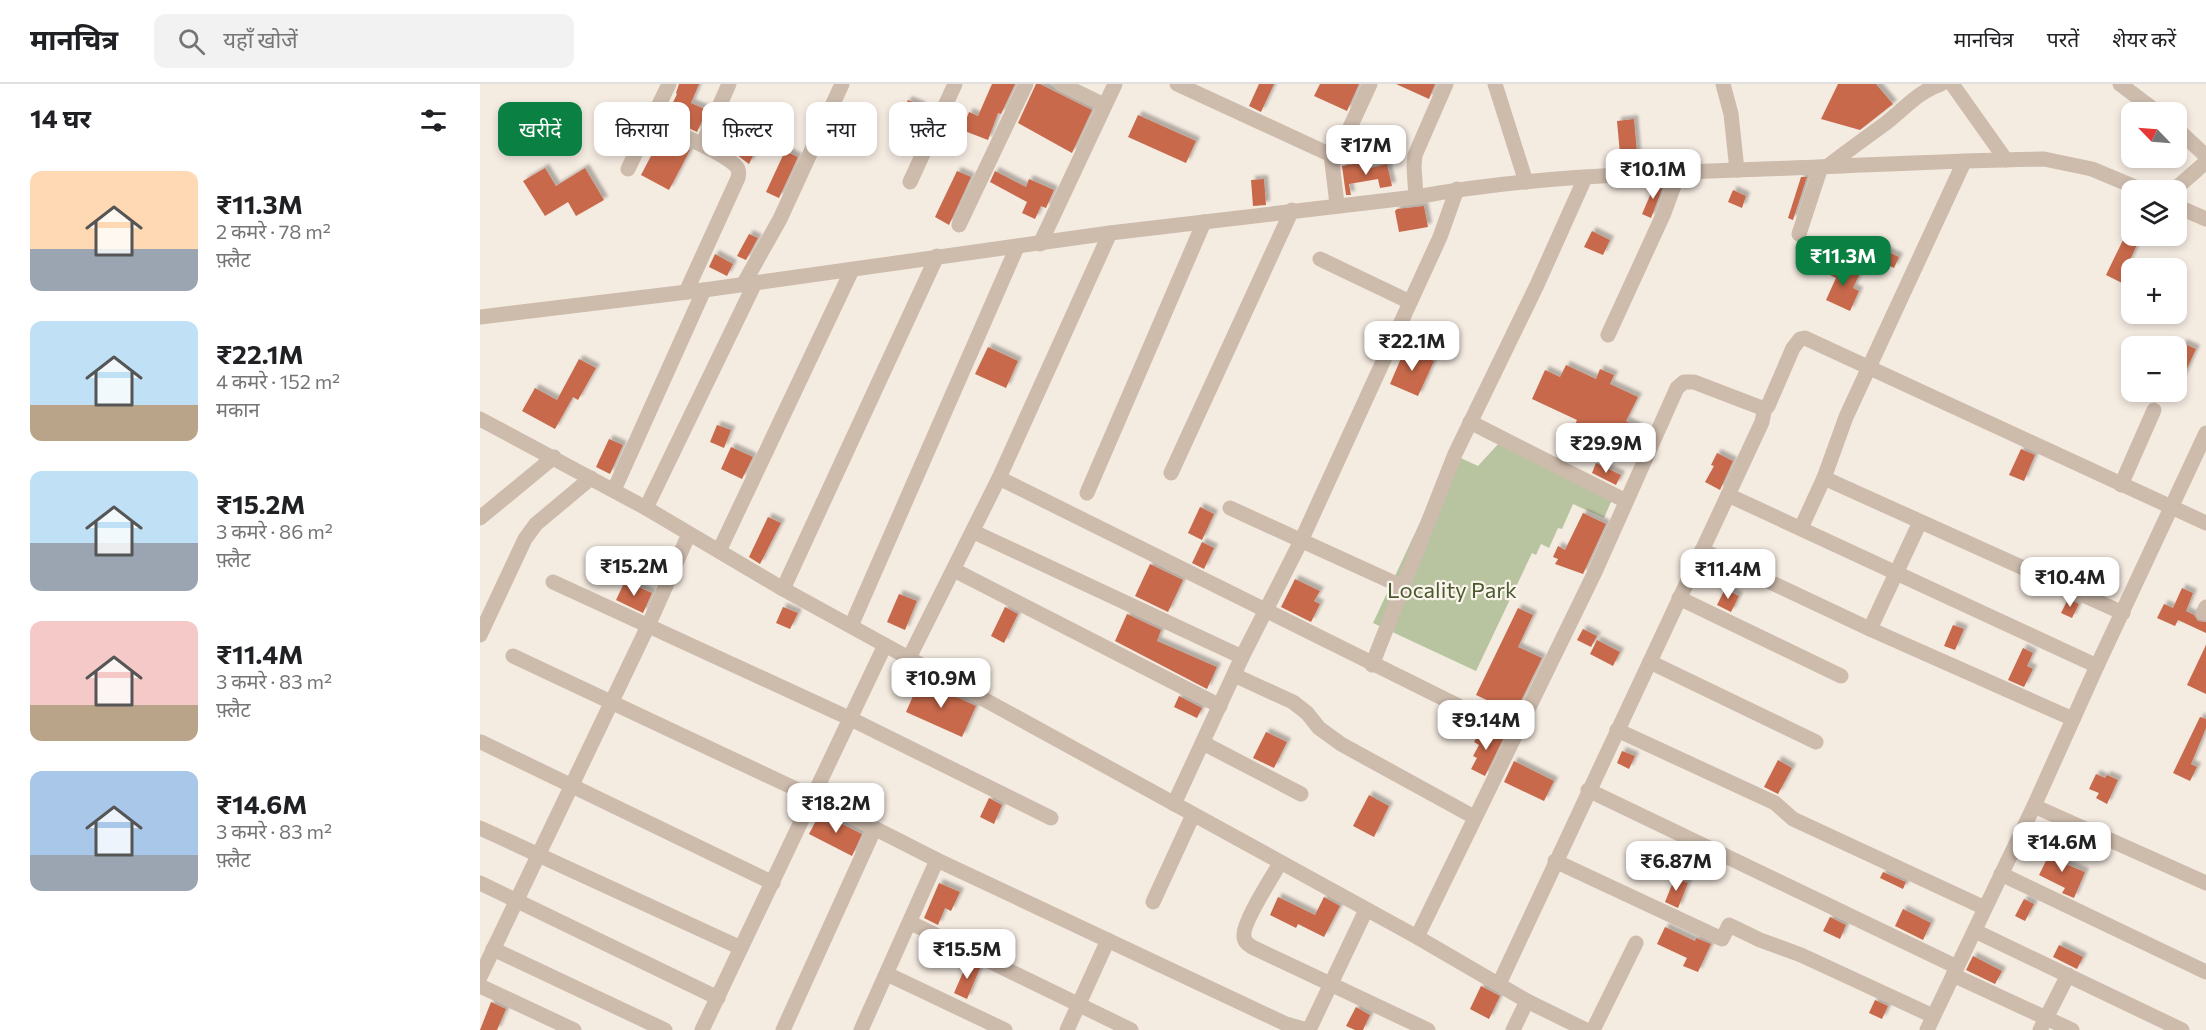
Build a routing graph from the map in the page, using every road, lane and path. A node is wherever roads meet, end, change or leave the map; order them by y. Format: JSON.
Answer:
{"nodes":[{"id":1,"x":669,"y":84,"type":"edge"},
{"id":2,"x":729,"y":84,"type":"edge"},
{"id":3,"x":842,"y":84,"type":"edge"},
{"id":4,"x":955,"y":84,"type":"edge"},
{"id":5,"x":1026,"y":84,"type":"edge"},
{"id":6,"x":1061,"y":84,"type":"edge"},
{"id":7,"x":1115,"y":84,"type":"edge"},
{"id":8,"x":1177,"y":84,"type":"edge"},
{"id":9,"x":1370,"y":84,"type":"edge"},
{"id":10,"x":1446,"y":84,"type":"edge"},
{"id":11,"x":1495,"y":84,"type":"edge"},
{"id":12,"x":1723,"y":84,"type":"edge"},
{"id":13,"x":1941,"y":84,"type":"edge"},
{"id":14,"x":1952,"y":84,"type":"edge"},
{"id":15,"x":2120,"y":84,"type":"edge"},
{"id":16,"x":660,"y":102,"type":"edge"},
{"id":17,"x":721,"y":102,"type":"edge"},
{"id":18,"x":2144,"y":102,"type":"edge"},
{"id":19,"x":1104,"y":105,"type":"junction"},
{"id":20,"x":2187,"y":138,"type":"edge"},
{"id":21,"x":690,"y":139,"type":"edge"},
{"id":22,"x":702,"y":145,"type":"edge"},
{"id":23,"x":1331,"y":154,"type":"junction"},
{"id":24,"x":634,"y":156,"type":"edge"},
{"id":25,"x":722,"y":156,"type":"edge"},
{"id":26,"x":2206,"y":156,"type":"edge"},
{"id":27,"x":2006,"y":159,"type":"junction"},
{"id":28,"x":1964,"y":162,"type":"junction"},
{"id":29,"x":2206,"y":162,"type":"edge"},
{"id":30,"x":1825,"y":166,"type":"junction"},
{"id":31,"x":628,"y":169,"type":"dead end"},
{"id":32,"x":1737,"y":170,"type":"junction"},
{"id":33,"x":1679,"y":172,"type":"junction"},
{"id":34,"x":1585,"y":178,"type":"junction"},
{"id":35,"x":2185,"y":180,"type":"edge"},
{"id":36,"x":2121,"y":181,"type":"edge"},
{"id":37,"x":910,"y":182,"type":"dead end"},
{"id":38,"x":1526,"y":182,"type":"junction"},
{"id":39,"x":1458,"y":189,"type":"junction"},
{"id":40,"x":1416,"y":196,"type":"junction"},
{"id":41,"x":1337,"y":204,"type":"junction"},
{"id":42,"x":1292,"y":210,"type":"junction"},
{"id":43,"x":2187,"y":211,"type":"edge"},
{"id":44,"x":2206,"y":219,"type":"edge"},
{"id":45,"x":1204,"y":222,"type":"junction"},
{"id":46,"x":959,"y":225,"type":"dead end"},
{"id":47,"x":1110,"y":233,"type":"junction"},
{"id":48,"x":1799,"y":234,"type":"dead end"},
{"id":49,"x":1040,"y":244,"type":"junction"},
{"id":50,"x":1017,"y":247,"type":"junction"},
{"id":51,"x":937,"y":256,"type":"junction"},
{"id":52,"x":1320,"y":259,"type":"dead end"},
{"id":53,"x":852,"y":270,"type":"junction"},
{"id":54,"x":749,"y":284,"type":"junction"},
{"id":55,"x":704,"y":290,"type":"junction"},
{"id":56,"x":686,"y":292,"type":"junction"},
{"id":57,"x":1410,"y":302,"type":"junction"},
{"id":58,"x":480,"y":317,"type":"edge"},
{"id":59,"x":1608,"y":335,"type":"dead end"},
{"id":60,"x":1870,"y":369,"type":"junction"},
{"id":61,"x":1765,"y":407,"type":"junction"},
{"id":62,"x":2154,"y":410,"type":"dead end"},
{"id":63,"x":480,"y":419,"type":"edge"},
{"id":64,"x":1470,"y":422,"type":"junction"},
{"id":65,"x":2206,"y":433,"type":"edge"},
{"id":66,"x":554,"y":457,"type":"junction"},
{"id":67,"x":1171,"y":473,"type":"dead end"},
{"id":68,"x":591,"y":478,"type":"junction"},
{"id":69,"x":999,"y":478,"type":"junction"},
{"id":70,"x":1824,"y":478,"type":"junction"},
{"id":71,"x":2121,"y":485,"type":"junction"},
{"id":72,"x":614,"y":490,"type":"junction"},
{"id":73,"x":1087,"y":493,"type":"dead end"},
{"id":74,"x":1728,"y":495,"type":"junction"},
{"id":75,"x":1626,"y":501,"type":"junction"},
{"id":76,"x":646,"y":508,"type":"junction"},
{"id":77,"x":1230,"y":508,"type":"dead end"},
{"id":78,"x":2172,"y":508,"type":"junction"},
{"id":79,"x":480,"y":518,"type":"edge"},
{"id":80,"x":1920,"y":522,"type":"junction"},
{"id":81,"x":2206,"y":523,"type":"edge"},
{"id":82,"x":1801,"y":528,"type":"junction"},
{"id":83,"x":974,"y":532,"type":"junction"},
{"id":84,"x":689,"y":534,"type":"junction"},
{"id":85,"x":1301,"y":541,"type":"junction"},
{"id":86,"x":1702,"y":550,"type":"junction"},
{"id":87,"x":719,"y":551,"type":"junction"},
{"id":88,"x":954,"y":570,"type":"junction"},
{"id":89,"x":1896,"y":572,"type":"junction"},
{"id":90,"x":553,"y":582,"type":"dead end"},
{"id":91,"x":1401,"y":586,"type":"junction"},
{"id":92,"x":783,"y":589,"type":"junction"},
{"id":93,"x":1679,"y":598,"type":"junction"},
{"id":94,"x":1266,"y":610,"type":"junction"},
{"id":95,"x":2122,"y":613,"type":"junction"},
{"id":96,"x":648,"y":626,"type":"junction"},
{"id":97,"x":851,"y":626,"type":"junction"},
{"id":98,"x":1870,"y":629,"type":"junction"},
{"id":99,"x":480,"y":635,"type":"edge"},
{"id":100,"x":885,"y":645,"type":"junction"},
{"id":101,"x":513,"y":656,"type":"dead end"},
{"id":102,"x":1242,"y":657,"type":"junction"},
{"id":103,"x":909,"y":658,"type":"junction"},
{"id":104,"x":1650,"y":662,"type":"junction"},
{"id":105,"x":1372,"y":665,"type":"junction"},
{"id":106,"x":2097,"y":666,"type":"junction"},
{"id":107,"x":1234,"y":675,"type":"junction"},
{"id":108,"x":1841,"y":676,"type":"dead end"},
{"id":109,"x":610,"y":702,"type":"junction"},
{"id":110,"x":1220,"y":706,"type":"junction"},
{"id":111,"x":851,"y":719,"type":"junction"},
{"id":112,"x":2073,"y":719,"type":"junction"},
{"id":113,"x":1617,"y":730,"type":"junction"},
{"id":114,"x":1515,"y":734,"type":"junction"},
{"id":115,"x":481,"y":742,"type":"edge"},
{"id":116,"x":1816,"y":742,"type":"dead end"},
{"id":117,"x":1203,"y":743,"type":"junction"},
{"id":118,"x":572,"y":785,"type":"junction"},
{"id":119,"x":1588,"y":790,"type":"junction"},
{"id":120,"x":1300,"y":794,"type":"dead end"},
{"id":121,"x":813,"y":797,"type":"junction"},
{"id":122,"x":1174,"y":804,"type":"junction"},
{"id":123,"x":2034,"y":806,"type":"junction"},
{"id":124,"x":1193,"y":815,"type":"junction"},
{"id":125,"x":1474,"y":817,"type":"junction"},
{"id":126,"x":1051,"y":818,"type":"dead end"},
{"id":127,"x":480,"y":828,"type":"edge"},
{"id":128,"x":874,"y":830,"type":"junction"},
{"id":129,"x":539,"y":854,"type":"junction"},
{"id":130,"x":937,"y":860,"type":"junction"},
{"id":131,"x":1556,"y":861,"type":"junction"},
{"id":132,"x":1280,"y":862,"type":"junction"},
{"id":133,"x":2001,"y":874,"type":"junction"},
{"id":134,"x":480,"y":883,"type":"edge"},
{"id":135,"x":773,"y":883,"type":"junction"},
{"id":136,"x":2206,"y":883,"type":"edge"},
{"id":137,"x":517,"y":900,"type":"junction"},
{"id":138,"x":1153,"y":902,"type":"dead end"},
{"id":139,"x":1985,"y":908,"type":"junction"},
{"id":140,"x":1366,"y":909,"type":"junction"},
{"id":141,"x":911,"y":923,"type":"junction"},
{"id":142,"x":1975,"y":931,"type":"junction"},
{"id":143,"x":1417,"y":937,"type":"junction"},
{"id":144,"x":1108,"y":940,"type":"junction"},
{"id":145,"x":1636,"y":943,"type":"dead end"},
{"id":146,"x":741,"y":948,"type":"junction"},
{"id":147,"x":493,"y":949,"type":"junction"},
{"id":148,"x":1955,"y":971,"type":"junction"},
{"id":149,"x":2206,"y":972,"type":"edge"},
{"id":150,"x":887,"y":974,"type":"junction"},
{"id":151,"x":2068,"y":975,"type":"junction"},
{"id":152,"x":480,"y":977,"type":"edge"},
{"id":153,"x":1499,"y":984,"type":"junction"},
{"id":154,"x":1330,"y":985,"type":"junction"},
{"id":155,"x":480,"y":986,"type":"edge"},
{"id":156,"x":718,"y":998,"type":"junction"},
{"id":157,"x":1527,"y":1000,"type":"junction"},
{"id":158,"x":1078,"y":1005,"type":"junction"},
{"id":159,"x":1930,"y":1023,"type":"edge"},
{"id":160,"x":2043,"y":1024,"type":"edge"},
{"id":161,"x":574,"y":1030,"type":"edge"},
{"id":162,"x":665,"y":1030,"type":"edge"},
{"id":163,"x":702,"y":1030,"type":"edge"},
{"id":164,"x":783,"y":1030,"type":"edge"},
{"id":165,"x":861,"y":1030,"type":"edge"},
{"id":166,"x":1005,"y":1030,"type":"edge"},
{"id":167,"x":1067,"y":1030,"type":"edge"},
{"id":168,"x":1131,"y":1030,"type":"edge"},
{"id":169,"x":1308,"y":1030,"type":"edge"},
{"id":170,"x":1428,"y":1030,"type":"edge"},
{"id":171,"x":1513,"y":1030,"type":"edge"},
{"id":172,"x":1586,"y":1030,"type":"edge"},
{"id":173,"x":1593,"y":1030,"type":"edge"},
{"id":174,"x":2073,"y":1030,"type":"edge"},
{"id":175,"x":2182,"y":1030,"type":"edge"}],
"edges":[{"from":1,"to":16,"type":"street"},
{"from":2,"to":17,"type":"street"},
{"from":3,"to":54,"type":"street"},
{"from":4,"to":37,"type":"street"},
{"from":5,"to":46,"type":"street"},
{"from":6,"to":19,"type":"street"},
{"from":7,"to":19,"type":"street"},
{"from":8,"to":23,"type":"street"},
{"from":9,"to":23,"type":"street"},
{"from":10,"to":40,"type":"street"},
{"from":11,"to":38,"type":"street"},
{"from":12,"to":32,"type":"street"},
{"from":13,"to":30,"type":"street"},
{"from":14,"to":27,"type":"street"},
{"from":15,"to":18,"type":"street"},
{"from":19,"to":49,"type":"street"},
{"from":20,"to":26,"type":"street"},
{"from":21,"to":22,"type":"street"},
{"from":23,"to":41,"type":"street"},
{"from":24,"to":31,"type":"street"},
{"from":25,"to":56,"type":"street"},
{"from":27,"to":28,"type":"street"},
{"from":27,"to":36,"type":"street"},
{"from":28,"to":30,"type":"street"},
{"from":28,"to":60,"type":"street"},
{"from":29,"to":35,"type":"street"},
{"from":30,"to":32,"type":"street"},
{"from":30,"to":48,"type":"street"},
{"from":32,"to":33,"type":"street"},
{"from":33,"to":34,"type":"street"},
{"from":33,"to":59,"type":"street"},
{"from":34,"to":38,"type":"street"},
{"from":34,"to":64,"type":"street"},
{"from":38,"to":39,"type":"street"},
{"from":39,"to":40,"type":"street"},
{"from":39,"to":57,"type":"street"},
{"from":40,"to":41,"type":"street"},
{"from":41,"to":42,"type":"street"},
{"from":42,"to":45,"type":"street"},
{"from":42,"to":67,"type":"street"},
{"from":43,"to":44,"type":"street"},
{"from":45,"to":47,"type":"street"},
{"from":45,"to":73,"type":"street"},
{"from":47,"to":49,"type":"street"},
{"from":47,"to":69,"type":"street"},
{"from":49,"to":50,"type":"street"},
{"from":50,"to":51,"type":"street"},
{"from":50,"to":97,"type":"street"},
{"from":51,"to":53,"type":"street"},
{"from":51,"to":92,"type":"street"},
{"from":52,"to":57,"type":"street"},
{"from":53,"to":54,"type":"street"},
{"from":53,"to":87,"type":"street"},
{"from":54,"to":55,"type":"street"},
{"from":54,"to":76,"type":"street"},
{"from":55,"to":56,"type":"street"},
{"from":55,"to":72,"type":"street"},
{"from":56,"to":58,"type":"street"},
{"from":57,"to":85,"type":"street"},
{"from":60,"to":61,"type":"street"},
{"from":60,"to":70,"type":"street"},
{"from":60,"to":71,"type":"street"},
{"from":61,"to":74,"type":"street"},
{"from":61,"to":75,"type":"street"},
{"from":62,"to":71,"type":"street"},
{"from":63,"to":66,"type":"street"},
{"from":64,"to":75,"type":"street"},
{"from":64,"to":91,"type":"street"},
{"from":65,"to":78,"type":"street"},
{"from":66,"to":68,"type":"street"},
{"from":66,"to":79,"type":"street"},
{"from":68,"to":72,"type":"street"},
{"from":68,"to":99,"type":"street"},
{"from":69,"to":83,"type":"street"},
{"from":69,"to":94,"type":"street"},
{"from":70,"to":80,"type":"street"},
{"from":70,"to":82,"type":"street"},
{"from":71,"to":78,"type":"street"},
{"from":72,"to":76,"type":"street"},
{"from":74,"to":82,"type":"street"},
{"from":74,"to":86,"type":"street"},
{"from":75,"to":114,"type":"street"},
{"from":76,"to":84,"type":"street"},
{"from":77,"to":85,"type":"street"},
{"from":78,"to":81,"type":"street"},
{"from":78,"to":95,"type":"street"},
{"from":80,"to":89,"type":"street"},
{"from":80,"to":95,"type":"street"},
{"from":82,"to":89,"type":"street"},
{"from":83,"to":88,"type":"street"},
{"from":83,"to":102,"type":"street"},
{"from":84,"to":87,"type":"street"},
{"from":84,"to":96,"type":"street"},
{"from":85,"to":91,"type":"street"},
{"from":85,"to":94,"type":"street"},
{"from":86,"to":93,"type":"street"},
{"from":86,"to":98,"type":"street"},
{"from":87,"to":92,"type":"street"},
{"from":88,"to":103,"type":"street"},
{"from":88,"to":110,"type":"street"},
{"from":89,"to":98,"type":"street"},
{"from":89,"to":106,"type":"street"},
{"from":90,"to":96,"type":"street"},
{"from":91,"to":105,"type":"street"},
{"from":92,"to":97,"type":"street"},
{"from":93,"to":104,"type":"street"},
{"from":93,"to":108,"type":"street"},
{"from":94,"to":102,"type":"street"},
{"from":94,"to":105,"type":"street"},
{"from":95,"to":106,"type":"street"},
{"from":96,"to":109,"type":"street"},
{"from":96,"to":111,"type":"street"},
{"from":97,"to":100,"type":"street"},
{"from":98,"to":112,"type":"street"},
{"from":100,"to":103,"type":"street"},
{"from":100,"to":111,"type":"street"},
{"from":101,"to":109,"type":"street"},
{"from":102,"to":107,"type":"street"},
{"from":103,"to":122,"type":"street"},
{"from":104,"to":113,"type":"street"},
{"from":104,"to":116,"type":"street"},
{"from":105,"to":114,"type":"street"},
{"from":106,"to":112,"type":"street"},
{"from":107,"to":110,"type":"street"},
{"from":107,"to":125,"type":"street"},
{"from":109,"to":118,"type":"street"},
{"from":109,"to":121,"type":"street"},
{"from":110,"to":117,"type":"street"},
{"from":111,"to":121,"type":"street"},
{"from":111,"to":126,"type":"street"},
{"from":112,"to":123,"type":"street"},
{"from":113,"to":119,"type":"street"},
{"from":113,"to":139,"type":"street"},
{"from":114,"to":125,"type":"street"},
{"from":115,"to":118,"type":"street"},
{"from":117,"to":120,"type":"street"},
{"from":117,"to":122,"type":"street"},
{"from":118,"to":129,"type":"street"},
{"from":118,"to":135,"type":"street"},
{"from":119,"to":131,"type":"street"},
{"from":119,"to":148,"type":"street"},
{"from":121,"to":128,"type":"street"},
{"from":121,"to":135,"type":"street"},
{"from":122,"to":124,"type":"street"},
{"from":123,"to":133,"type":"street"},
{"from":123,"to":136,"type":"street"},
{"from":124,"to":132,"type":"street"},
{"from":124,"to":138,"type":"street"},
{"from":125,"to":143,"type":"street"},
{"from":127,"to":129,"type":"street"},
{"from":128,"to":130,"type":"street"},
{"from":128,"to":164,"type":"street"},
{"from":129,"to":137,"type":"street"},
{"from":129,"to":146,"type":"street"},
{"from":130,"to":141,"type":"street"},
{"from":130,"to":144,"type":"street"},
{"from":131,"to":153,"type":"street"},
{"from":131,"to":159,"type":"street"},
{"from":132,"to":140,"type":"street"},
{"from":132,"to":154,"type":"street"},
{"from":133,"to":139,"type":"street"},
{"from":133,"to":149,"type":"street"},
{"from":134,"to":137,"type":"street"},
{"from":135,"to":146,"type":"street"},
{"from":137,"to":147,"type":"street"},
{"from":137,"to":156,"type":"street"},
{"from":139,"to":142,"type":"street"},
{"from":140,"to":143,"type":"street"},
{"from":140,"to":154,"type":"street"},
{"from":141,"to":150,"type":"street"},
{"from":141,"to":158,"type":"street"},
{"from":142,"to":148,"type":"street"},
{"from":142,"to":151,"type":"street"},
{"from":143,"to":153,"type":"street"},
{"from":144,"to":158,"type":"street"},
{"from":144,"to":169,"type":"street"},
{"from":145,"to":173,"type":"street"},
{"from":146,"to":156,"type":"street"},
{"from":147,"to":152,"type":"street"},
{"from":147,"to":162,"type":"street"},
{"from":148,"to":159,"type":"street"},
{"from":148,"to":160,"type":"street"},
{"from":150,"to":165,"type":"street"},
{"from":150,"to":166,"type":"street"},
{"from":151,"to":160,"type":"street"},
{"from":151,"to":175,"type":"street"},
{"from":153,"to":157,"type":"street"},
{"from":154,"to":169,"type":"street"},
{"from":154,"to":170,"type":"street"},
{"from":155,"to":161,"type":"street"},
{"from":156,"to":163,"type":"street"},
{"from":157,"to":171,"type":"street"},
{"from":157,"to":172,"type":"street"},
{"from":158,"to":167,"type":"street"},
{"from":158,"to":168,"type":"street"},
{"from":160,"to":174,"type":"street"}]}
